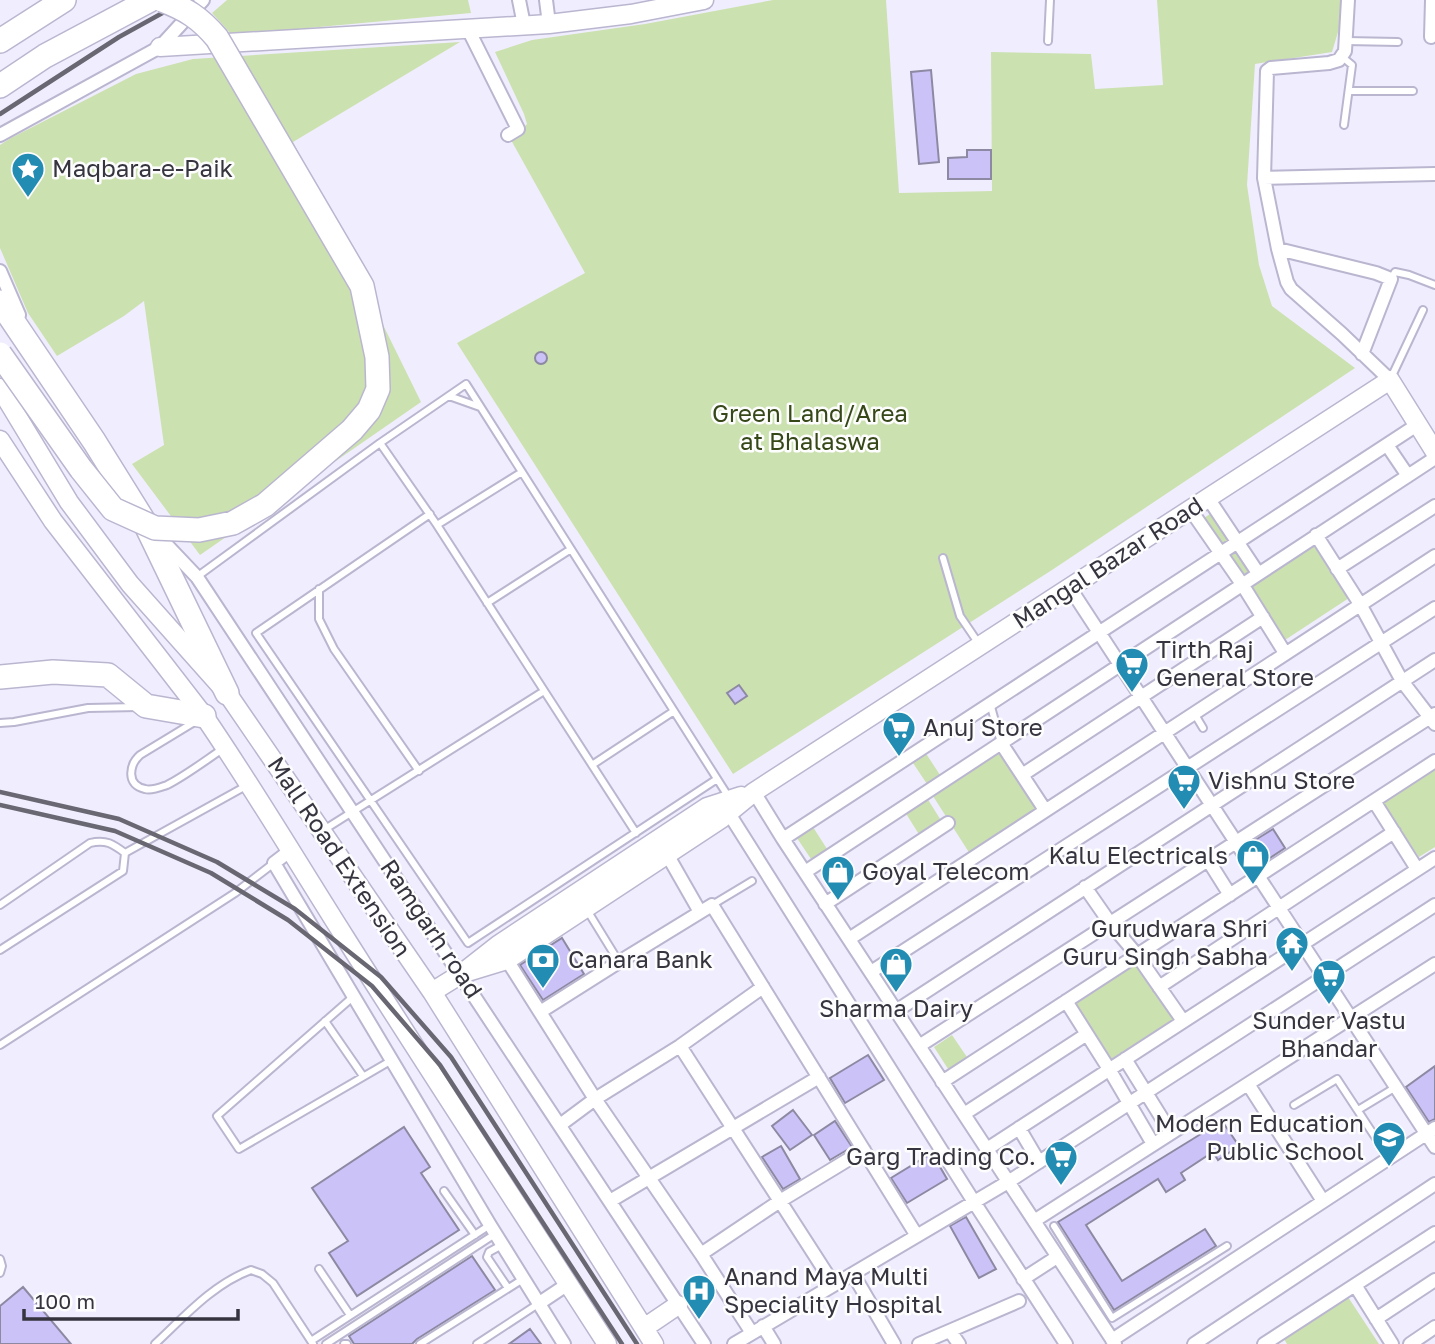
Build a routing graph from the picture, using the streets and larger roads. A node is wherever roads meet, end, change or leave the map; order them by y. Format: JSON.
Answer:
{"nodes":[{"id":1,"x":64,"y":0,"type":"edge"},
{"id":2,"x":150,"y":0,"type":"edge"},
{"id":3,"x":162,"y":0,"type":"edge"},
{"id":4,"x":203,"y":0,"type":"edge"},
{"id":5,"x":519,"y":0,"type":"edge"},
{"id":6,"x":546,"y":0,"type":"edge"},
{"id":7,"x":699,"y":0,"type":"edge"},
{"id":8,"x":1348,"y":0,"type":"edge"},
{"id":9,"x":1432,"y":0,"type":"edge"},
{"id":10,"x":630,"y":7,"type":"edge"},
{"id":11,"x":549,"y":23,"type":"junction"},
{"id":12,"x":524,"y":25,"type":"junction"},
{"id":13,"x":468,"y":29,"type":"junction"},
{"id":14,"x":1431,"y":37,"type":"dead end"},
{"id":15,"x":0,"y":41,"type":"edge"},
{"id":16,"x":160,"y":47,"type":"junction"},
{"id":17,"x":0,"y":86,"type":"edge"},
{"id":18,"x":0,"y":135,"type":"edge"},
{"id":19,"x":508,"y":135,"type":"dead end"},
{"id":20,"x":1435,"y":174,"type":"edge"},
{"id":21,"x":1264,"y":178,"type":"junction"},
{"id":22,"x":1278,"y":249,"type":"junction"},
{"id":23,"x":0,"y":271,"type":"edge"},
{"id":24,"x":0,"y":302,"type":"edge"},
{"id":25,"x":35,"y":353,"type":"junction"},
{"id":26,"x":0,"y":354,"type":"edge"},
{"id":27,"x":1362,"y":354,"type":"junction"},
{"id":28,"x":1390,"y":380,"type":"junction"},
{"id":29,"x":0,"y":388,"type":"edge"},
{"id":30,"x":1417,"y":425,"type":"junction"},
{"id":31,"x":0,"y":440,"type":"edge"},
{"id":32,"x":1387,"y":444,"type":"junction"},
{"id":33,"x":1435,"y":452,"type":"edge"},
{"id":34,"x":1435,"y":458,"type":"edge"},
{"id":35,"x":1408,"y":476,"type":"junction"},
{"id":36,"x":1208,"y":498,"type":"junction"},
{"id":37,"x":1435,"y":506,"type":"edge"},
{"id":38,"x":1191,"y":509,"type":"junction"},
{"id":39,"x":145,"y":523,"type":"junction"},
{"id":40,"x":1316,"y":535,"type":"junction"},
{"id":41,"x":1238,"y":542,"type":"junction"},
{"id":42,"x":1220,"y":553,"type":"junction"},
{"id":43,"x":1435,"y":556,"type":"edge"},
{"id":44,"x":1338,"y":569,"type":"junction"},
{"id":45,"x":1258,"y":573,"type":"junction"},
{"id":46,"x":1242,"y":584,"type":"junction"},
{"id":47,"x":1069,"y":588,"type":"junction"},
{"id":48,"x":1360,"y":604,"type":"junction"},
{"id":49,"x":1435,"y":608,"type":"edge"},
{"id":50,"x":1263,"y":617,"type":"junction"},
{"id":51,"x":1097,"y":633,"type":"junction"},
{"id":52,"x":1380,"y":643,"type":"junction"},
{"id":53,"x":1285,"y":653,"type":"junction"},
{"id":54,"x":1435,"y":660,"type":"edge"},
{"id":55,"x":1119,"y":665,"type":"junction"},
{"id":56,"x":0,"y":677,"type":"edge"},
{"id":57,"x":1402,"y":681,"type":"junction"},
{"id":58,"x":227,"y":693,"type":"junction"},
{"id":59,"x":1140,"y":698,"type":"junction"},
{"id":60,"x":204,"y":716,"type":"junction"},
{"id":61,"x":1433,"y":718,"type":"edge"},
{"id":62,"x":1163,"y":733,"type":"junction"},
{"id":63,"x":1001,"y":743,"type":"junction"},
{"id":64,"x":1435,"y":761,"type":"edge"},
{"id":65,"x":1186,"y":768,"type":"junction"},
{"id":66,"x":1022,"y":775,"type":"junction"},
{"id":67,"x":754,"y":792,"type":"junction"},
{"id":68,"x":1374,"y":800,"type":"junction"},
{"id":69,"x":1210,"y":805,"type":"junction"},
{"id":70,"x":731,"y":806,"type":"junction"},
{"id":71,"x":1045,"y":810,"type":"junction"},
{"id":72,"x":948,"y":823,"type":"dead end"},
{"id":73,"x":1394,"y":832,"type":"junction"},
{"id":74,"x":783,"y":839,"type":"junction"},
{"id":75,"x":1235,"y":842,"type":"junction"},
{"id":76,"x":663,"y":847,"type":"junction"},
{"id":77,"x":290,"y":850,"type":"junction"},
{"id":78,"x":1435,"y":858,"type":"edge"},
{"id":79,"x":1208,"y":860,"type":"junction"},
{"id":80,"x":1417,"y":869,"type":"junction"},
{"id":81,"x":805,"y":872,"type":"junction"},
{"id":82,"x":1257,"y":877,"type":"junction"},
{"id":83,"x":1085,"y":887,"type":"junction"},
{"id":84,"x":1230,"y":895,"type":"junction"},
{"id":85,"x":825,"y":904,"type":"junction"},
{"id":86,"x":1435,"y":905,"type":"edge"},
{"id":87,"x":1278,"y":908,"type":"junction"},
{"id":88,"x":700,"y":912,"type":"junction"},
{"id":89,"x":1110,"y":923,"type":"junction"},
{"id":90,"x":849,"y":939,"type":"junction"},
{"id":91,"x":1302,"y":944,"type":"junction"},
{"id":92,"x":1137,"y":955,"type":"junction"},
{"id":93,"x":507,"y":960,"type":"junction"},
{"id":94,"x":1435,"y":964,"type":"edge"},
{"id":95,"x":871,"y":972,"type":"junction"},
{"id":96,"x":461,"y":974,"type":"junction"},
{"id":97,"x":1323,"y":977,"type":"junction"},
{"id":98,"x":763,"y":987,"type":"junction"},
{"id":99,"x":1159,"y":987,"type":"junction"},
{"id":100,"x":432,"y":992,"type":"junction"},
{"id":101,"x":1066,"y":1001,"type":"junction"},
{"id":102,"x":896,"y":1011,"type":"junction"},
{"id":103,"x":540,"y":1012,"type":"junction"},
{"id":104,"x":1350,"y":1018,"type":"junction"},
{"id":105,"x":1183,"y":1021,"type":"junction"},
{"id":106,"x":1087,"y":1034,"type":"junction"},
{"id":107,"x":680,"y":1046,"type":"junction"},
{"id":108,"x":919,"y":1046,"type":"junction"},
{"id":109,"x":1125,"y":1059,"type":"junction"},
{"id":110,"x":1110,"y":1069,"type":"junction"},
{"id":111,"x":819,"y":1077,"type":"junction"},
{"id":112,"x":943,"y":1082,"type":"junction"},
{"id":113,"x":1248,"y":1084,"type":"junction"},
{"id":114,"x":1146,"y":1093,"type":"junction"},
{"id":115,"x":595,"y":1099,"type":"junction"},
{"id":116,"x":1129,"y":1103,"type":"junction"},
{"id":117,"x":964,"y":1114,"type":"junction"},
{"id":118,"x":560,"y":1125,"type":"junction"},
{"id":119,"x":733,"y":1128,"type":"junction"},
{"id":120,"x":1019,"y":1128,"type":"junction"},
{"id":121,"x":1431,"y":1131,"type":"edge"},
{"id":122,"x":1171,"y":1133,"type":"junction"},
{"id":123,"x":1153,"y":1144,"type":"junction"},
{"id":124,"x":1435,"y":1147,"type":"edge"},
{"id":125,"x":987,"y":1149,"type":"junction"},
{"id":126,"x":864,"y":1150,"type":"junction"},
{"id":127,"x":1039,"y":1162,"type":"junction"},
{"id":128,"x":649,"y":1178,"type":"junction"},
{"id":129,"x":1008,"y":1182,"type":"junction"},
{"id":130,"x":1435,"y":1184,"type":"edge"},
{"id":131,"x":610,"y":1201,"type":"junction"},
{"id":132,"x":780,"y":1201,"type":"junction"},
{"id":133,"x":1323,"y":1201,"type":"junction"},
{"id":134,"x":974,"y":1202,"type":"junction"},
{"id":135,"x":1034,"y":1220,"type":"junction"},
{"id":136,"x":1435,"y":1233,"type":"edge"},
{"id":137,"x":917,"y":1236,"type":"junction"},
{"id":138,"x":701,"y":1254,"type":"junction"},
{"id":139,"x":1066,"y":1262,"type":"junction"},
{"id":140,"x":853,"y":1274,"type":"junction"},
{"id":141,"x":1023,"y":1279,"type":"junction"},
{"id":142,"x":1435,"y":1280,"type":"edge"},
{"id":143,"x":568,"y":1284,"type":"junction"},
{"id":144,"x":834,"y":1285,"type":"junction"},
{"id":145,"x":1355,"y":1286,"type":"junction"},
{"id":146,"x":1019,"y":1301,"type":"dead end"},
{"id":147,"x":538,"y":1304,"type":"junction"},
{"id":148,"x":678,"y":1305,"type":"junction"},
{"id":149,"x":1376,"y":1319,"type":"junction"},
{"id":150,"x":1435,"y":1327,"type":"edge"},
{"id":151,"x":644,"y":1328,"type":"junction"},
{"id":152,"x":758,"y":1330,"type":"junction"},
{"id":153,"x":950,"y":1331,"type":"junction"},
{"id":154,"x":1279,"y":1340,"type":"edge"},
{"id":155,"x":1113,"y":1342,"type":"edge"},
{"id":156,"x":564,"y":1344,"type":"edge"},
{"id":157,"x":607,"y":1344,"type":"edge"},
{"id":158,"x":654,"y":1344,"type":"edge"},
{"id":159,"x":704,"y":1344,"type":"edge"},
{"id":160,"x":734,"y":1344,"type":"edge"},
{"id":161,"x":774,"y":1344,"type":"edge"},
{"id":162,"x":894,"y":1344,"type":"edge"},
{"id":163,"x":919,"y":1344,"type":"edge"},
{"id":164,"x":959,"y":1344,"type":"edge"},
{"id":165,"x":1066,"y":1344,"type":"edge"},
{"id":166,"x":1194,"y":1344,"type":"edge"},
{"id":167,"x":1264,"y":1344,"type":"edge"},
{"id":168,"x":1392,"y":1344,"type":"edge"},
{"id":169,"x":1410,"y":1344,"type":"edge"}],
"edges":[{"from":1,"to":15,"type":"highway"},
{"from":2,"to":17,"type":"highway"},
{"from":3,"to":26,"type":"highway","bridge":true},
{"from":4,"to":16,"type":"street"},
{"from":5,"to":12,"type":"street"},
{"from":6,"to":11,"type":"street"},
{"from":7,"to":10,"type":"main road"},
{"from":8,"to":21,"type":"street"},
{"from":9,"to":14,"type":"street"},
{"from":10,"to":11,"type":"main road"},
{"from":11,"to":12,"type":"main road"},
{"from":12,"to":13,"type":"main road"},
{"from":13,"to":16,"type":"main road"},
{"from":13,"to":19,"type":"street"},
{"from":16,"to":18,"type":"street"},
{"from":20,"to":21,"type":"street"},
{"from":21,"to":22,"type":"street"},
{"from":22,"to":27,"type":"street"},
{"from":22,"to":27,"type":"street"},
{"from":23,"to":25,"type":"street"},
{"from":24,"to":25,"type":"highway"},
{"from":25,"to":39,"type":"highway"},
{"from":27,"to":28,"type":"street"},
{"from":28,"to":30,"type":"main road"},
{"from":28,"to":36,"type":"main road","name":"Mangal Bazar Road"},
{"from":29,"to":58,"type":"main road","name":"Mall Road Extension"},
{"from":30,"to":32,"type":"street"},
{"from":30,"to":33,"type":"main road"},
{"from":31,"to":60,"type":"main road","name":"Mall Road Extension"},
{"from":32,"to":35,"type":"street"},
{"from":32,"to":41,"type":"street"},
{"from":34,"to":35,"type":"street"},
{"from":35,"to":40,"type":"street"},
{"from":36,"to":38,"type":"main road","name":"Mangal Bazar Road"},
{"from":36,"to":41,"type":"street"},
{"from":37,"to":44,"type":"street"},
{"from":38,"to":42,"type":"street"},
{"from":38,"to":47,"type":"main road","name":"Mangal Bazar Road"},
{"from":39,"to":58,"type":"highway"},
{"from":39,"to":96,"type":"street","name":"Ramgarh road"},
{"from":40,"to":44,"type":"street"},
{"from":40,"to":45,"type":"street"},
{"from":41,"to":42,"type":"street"},
{"from":41,"to":45,"type":"street"},
{"from":42,"to":46,"type":"street"},
{"from":42,"to":51,"type":"street"},
{"from":43,"to":48,"type":"street"},
{"from":44,"to":48,"type":"street"},
{"from":45,"to":46,"type":"street"},
{"from":46,"to":50,"type":"street"},
{"from":46,"to":55,"type":"street"},
{"from":47,"to":51,"type":"street"},
{"from":47,"to":67,"type":"main road","name":"Mangal Bazar Road"},
{"from":48,"to":52,"type":"street"},
{"from":48,"to":53,"type":"street"},
{"from":49,"to":52,"type":"street"},
{"from":50,"to":53,"type":"street"},
{"from":50,"to":59,"type":"street"},
{"from":51,"to":55,"type":"street"},
{"from":51,"to":74,"type":"street"},
{"from":52,"to":57,"type":"street"},
{"from":52,"to":65,"type":"street"},
{"from":53,"to":62,"type":"street"},
{"from":54,"to":57,"type":"street"},
{"from":55,"to":59,"type":"street"},
{"from":55,"to":63,"type":"street"},
{"from":56,"to":60,"type":"highway"},
{"from":57,"to":61,"type":"street"},
{"from":57,"to":69,"type":"street"},
{"from":58,"to":100,"type":"main road","name":"Mall Road Extension"},
{"from":59,"to":62,"type":"street"},
{"from":59,"to":66,"type":"street"},
{"from":60,"to":77,"type":"main road","name":"Mall Road Extension"},
{"from":61,"to":75,"type":"street"},
{"from":62,"to":65,"type":"street"},
{"from":62,"to":71,"type":"street"},
{"from":63,"to":66,"type":"street"},
{"from":63,"to":81,"type":"street"},
{"from":64,"to":68,"type":"street"},
{"from":65,"to":69,"type":"street"},
{"from":65,"to":95,"type":"street"},
{"from":66,"to":71,"type":"street"},
{"from":67,"to":70,"type":"main road","name":"Mangal Bazar Road"},
{"from":67,"to":74,"type":"street"},
{"from":68,"to":73,"type":"street"},
{"from":68,"to":82,"type":"street"},
{"from":69,"to":75,"type":"street"},
{"from":69,"to":83,"type":"street"},
{"from":70,"to":76,"type":"main road","name":"Mangal Bazar Road"},
{"from":70,"to":134,"type":"street"},
{"from":71,"to":90,"type":"street"},
{"from":72,"to":85,"type":"street"},
{"from":73,"to":80,"type":"street"},
{"from":73,"to":87,"type":"street"},
{"from":74,"to":81,"type":"street"},
{"from":75,"to":79,"type":"street"},
{"from":75,"to":82,"type":"street"},
{"from":76,"to":88,"type":"street"},
{"from":76,"to":93,"type":"main road"},
{"from":76,"to":96,"type":"main road"},
{"from":77,"to":143,"type":"main road","name":"Mall Road Extension"},
{"from":77,"to":147,"type":"street"},
{"from":78,"to":80,"type":"street"},
{"from":79,"to":84,"type":"street"},
{"from":79,"to":89,"type":"street"},
{"from":80,"to":91,"type":"street"},
{"from":81,"to":85,"type":"street"},
{"from":82,"to":84,"type":"street"},
{"from":82,"to":87,"type":"street"},
{"from":83,"to":89,"type":"street"},
{"from":83,"to":102,"type":"street"},
{"from":84,"to":92,"type":"street"},
{"from":85,"to":90,"type":"street"},
{"from":86,"to":97,"type":"street"},
{"from":87,"to":91,"type":"street"},
{"from":87,"to":99,"type":"street"},
{"from":88,"to":98,"type":"street"},
{"from":88,"to":103,"type":"street"},
{"from":89,"to":92,"type":"street"},
{"from":89,"to":108,"type":"street"},
{"from":90,"to":95,"type":"street"},
{"from":91,"to":97,"type":"street"},
{"from":91,"to":105,"type":"street"},
{"from":92,"to":99,"type":"street"},
{"from":92,"to":101,"type":"street"},
{"from":93,"to":96,"type":"main road"},
{"from":93,"to":103,"type":"street"},
{"from":94,"to":104,"type":"street"},
{"from":95,"to":102,"type":"street"},
{"from":96,"to":100,"type":"main road"},
{"from":96,"to":118,"type":"street","name":"Ramgarh road"},
{"from":97,"to":104,"type":"street"},
{"from":97,"to":114,"type":"street"},
{"from":98,"to":107,"type":"street"},
{"from":98,"to":111,"type":"street"},
{"from":99,"to":105,"type":"street"},
{"from":100,"to":151,"type":"main road","name":"Mall Road Extension"},
{"from":101,"to":106,"type":"street"},
{"from":101,"to":112,"type":"street"},
{"from":102,"to":108,"type":"street"},
{"from":103,"to":115,"type":"street"},
{"from":104,"to":113,"type":"street"},
{"from":104,"to":121,"type":"street"},
{"from":105,"to":109,"type":"street"},
{"from":106,"to":110,"type":"street"},
{"from":106,"to":117,"type":"street"},
{"from":107,"to":115,"type":"street"},
{"from":107,"to":119,"type":"street"},
{"from":108,"to":112,"type":"street"},
{"from":109,"to":110,"type":"street"},
{"from":109,"to":114,"type":"street"},
{"from":110,"to":116,"type":"street"},
{"from":110,"to":120,"type":"street"},
{"from":111,"to":119,"type":"street"},
{"from":111,"to":126,"type":"street"},
{"from":112,"to":117,"type":"street"},
{"from":113,"to":122,"type":"street"},
{"from":113,"to":133,"type":"street"},
{"from":114,"to":116,"type":"street"},
{"from":114,"to":122,"type":"street"},
{"from":115,"to":118,"type":"street"},
{"from":115,"to":128,"type":"street"},
{"from":116,"to":123,"type":"street"},
{"from":116,"to":127,"type":"street"},
{"from":117,"to":125,"type":"street"},
{"from":118,"to":131,"type":"street","name":"Ramgarh road"},
{"from":119,"to":128,"type":"street"},
{"from":119,"to":132,"type":"street"},
{"from":120,"to":125,"type":"street"},
{"from":120,"to":127,"type":"street"},
{"from":121,"to":124,"type":"street"},
{"from":121,"to":133,"type":"street"},
{"from":122,"to":123,"type":"street"},
{"from":123,"to":135,"type":"street"},
{"from":125,"to":129,"type":"street"},
{"from":126,"to":132,"type":"street"},
{"from":126,"to":137,"type":"street"},
{"from":127,"to":129,"type":"street"},
{"from":128,"to":131,"type":"street"},
{"from":128,"to":138,"type":"street"},
{"from":129,"to":134,"type":"street"},
{"from":129,"to":135,"type":"street"},
{"from":130,"to":166,"type":"street"},
{"from":131,"to":148,"type":"street","name":"Ramgarh road"},
{"from":132,"to":138,"type":"street"},
{"from":132,"to":144,"type":"street"},
{"from":133,"to":155,"type":"street"},
{"from":134,"to":137,"type":"street"},
{"from":134,"to":141,"type":"street"},
{"from":135,"to":139,"type":"street"},
{"from":136,"to":145,"type":"street"},
{"from":137,"to":140,"type":"street"},
{"from":138,"to":152,"type":"street"},
{"from":139,"to":141,"type":"street"},
{"from":139,"to":155,"type":"street"},
{"from":140,"to":144,"type":"street"},
{"from":140,"to":162,"type":"street"},
{"from":141,"to":165,"type":"street"},
{"from":142,"to":149,"type":"street"},
{"from":143,"to":147,"type":"street"},
{"from":143,"to":157,"type":"main road","name":"Mall Road Extension"},
{"from":144,"to":152,"type":"street"},
{"from":145,"to":149,"type":"street"},
{"from":145,"to":154,"type":"street"},
{"from":146,"to":153,"type":"street"},
{"from":147,"to":156,"type":"street"},
{"from":148,"to":151,"type":"main road"},
{"from":148,"to":159,"type":"street","name":"Ramgarh road"},
{"from":149,"to":168,"type":"street"},
{"from":150,"to":169,"type":"street"},
{"from":151,"to":158,"type":"main road","name":"Mall Road Extension"},
{"from":152,"to":160,"type":"street"},
{"from":152,"to":161,"type":"street"},
{"from":153,"to":163,"type":"street"},
{"from":153,"to":164,"type":"street"},
{"from":154,"to":167,"type":"street"}]}
